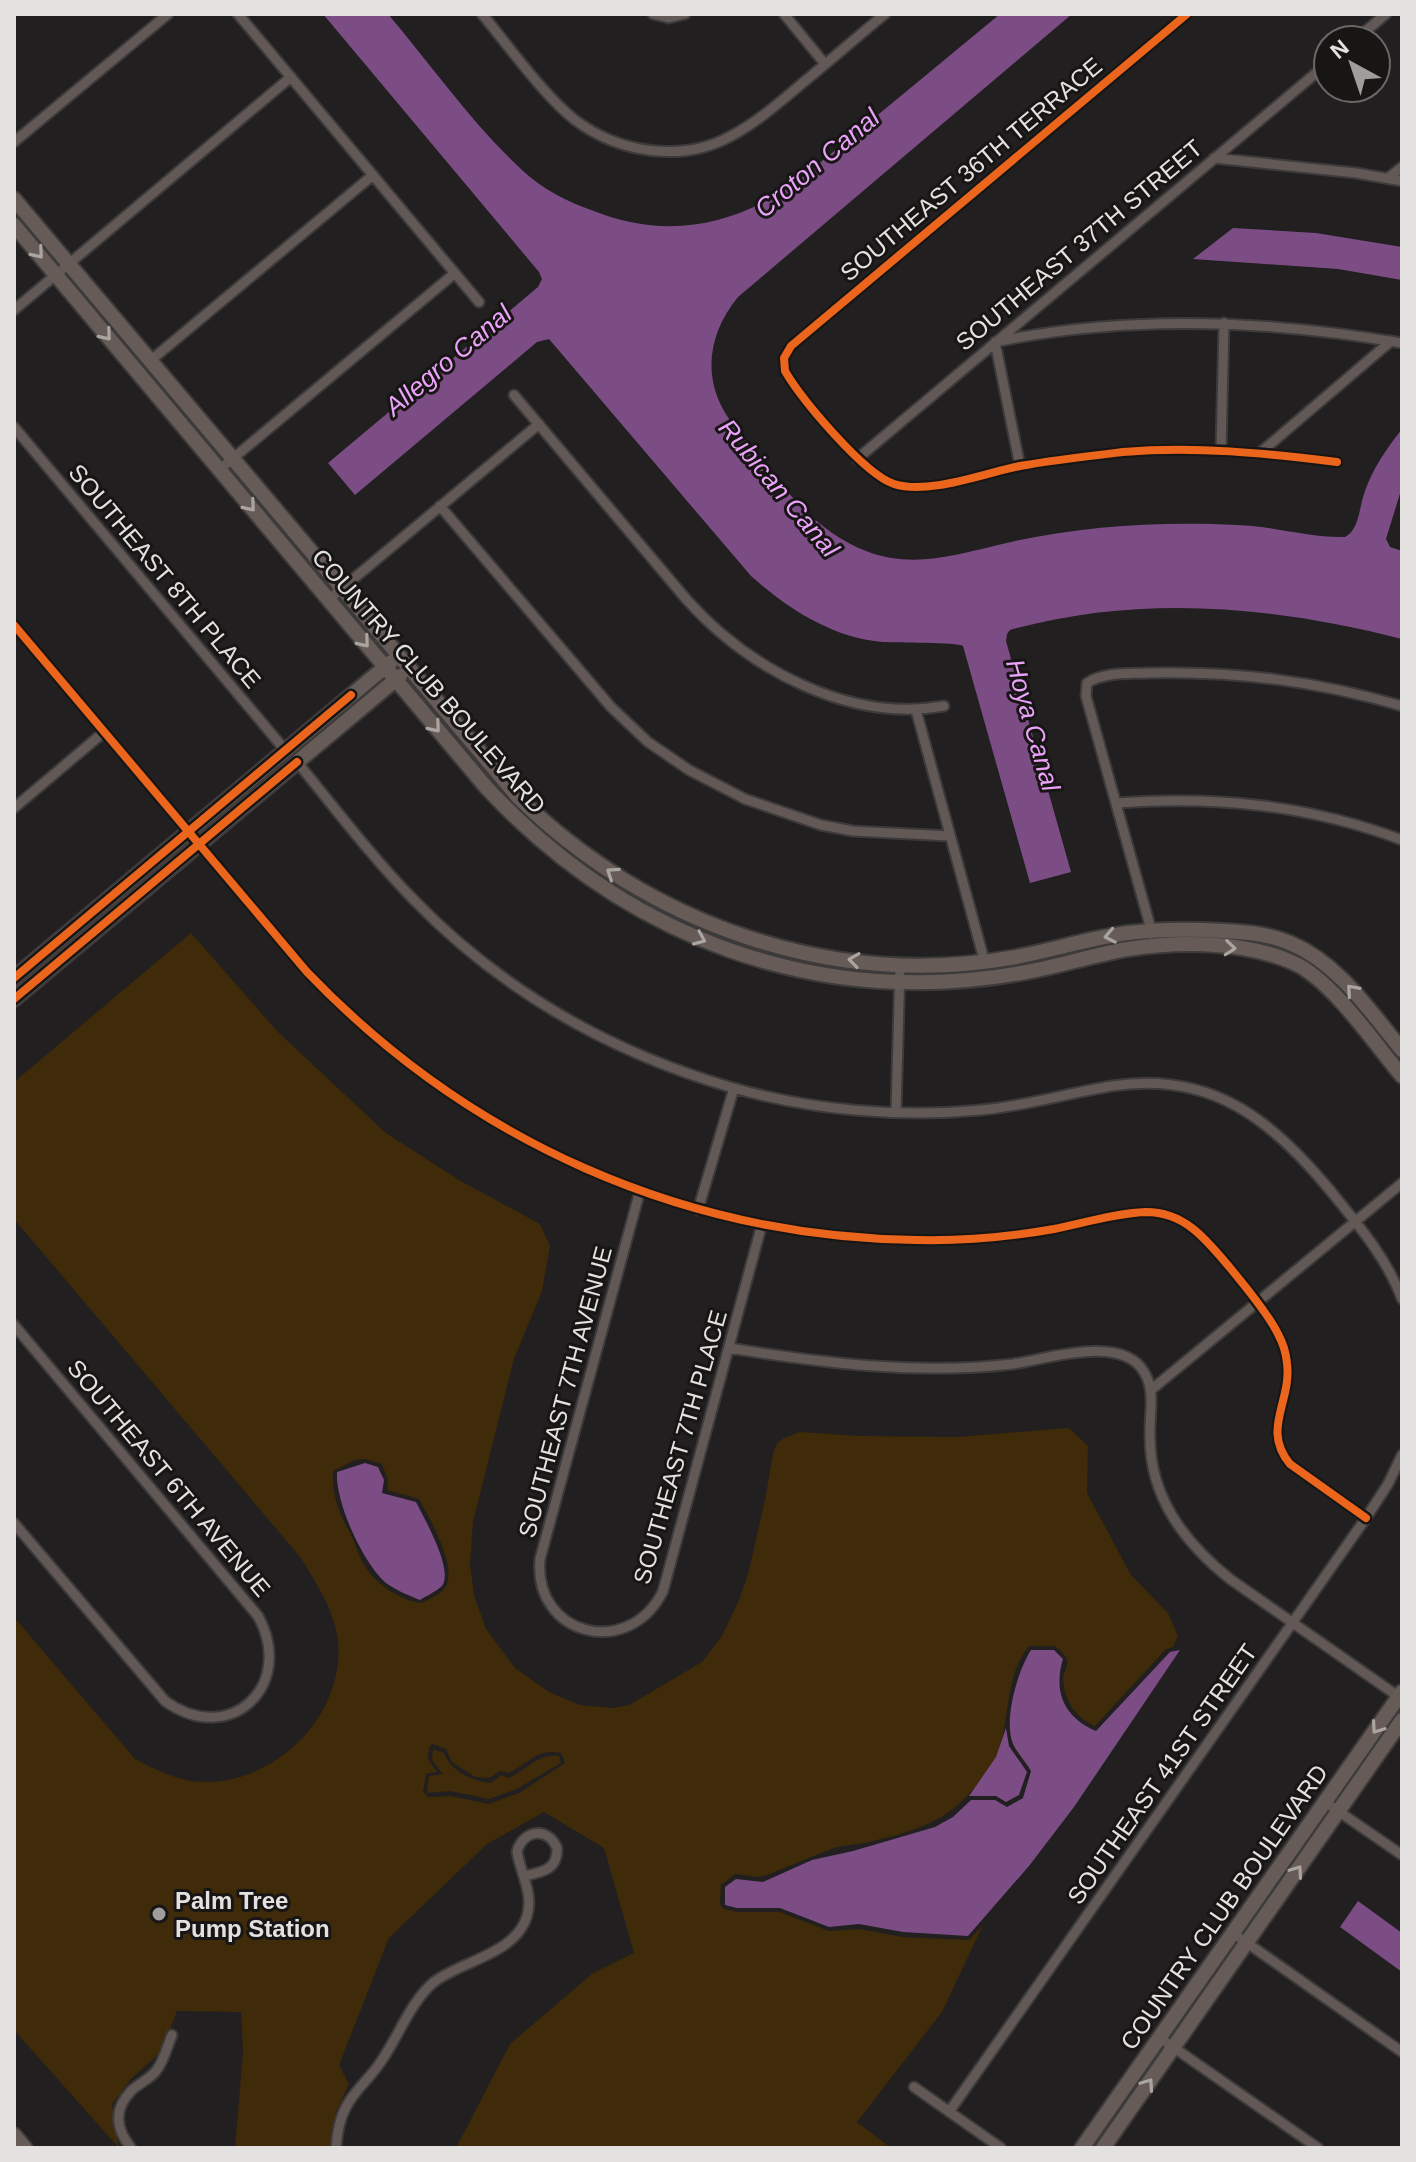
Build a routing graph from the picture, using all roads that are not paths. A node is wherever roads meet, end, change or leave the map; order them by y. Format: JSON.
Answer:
{"nodes":[{"id":1,"x":168,"y":14,"type":"edge"},
{"id":2,"x":238,"y":14,"type":"edge"},
{"id":3,"x":482,"y":14,"type":"edge"},
{"id":4,"x":685,"y":14,"type":"edge"},
{"id":5,"x":784,"y":14,"type":"edge"},
{"id":6,"x":885,"y":14,"type":"edge"},
{"id":7,"x":1187,"y":14,"type":"edge"},
{"id":8,"x":658,"y":16,"type":"edge"},
{"id":9,"x":825,"y":64,"type":"junction"},
{"id":10,"x":1312,"y":76,"type":"edge"},
{"id":11,"x":291,"y":77,"type":"junction"},
{"id":12,"x":14,"y":142,"type":"edge"},
{"id":13,"x":1214,"y":158,"type":"junction"},
{"id":14,"x":1402,"y":167,"type":"edge"},
{"id":15,"x":373,"y":175,"type":"junction"},
{"id":16,"x":1388,"y":178,"type":"junction"},
{"id":17,"x":1402,"y":181,"type":"edge"},
{"id":18,"x":14,"y":199,"type":"edge"},
{"id":19,"x":14,"y":225,"type":"edge"},
{"id":20,"x":68,"y":264,"type":"junction"},
{"id":21,"x":455,"y":273,"type":"junction"},
{"id":22,"x":56,"y":275,"type":"junction"},
{"id":23,"x":479,"y":302,"type":"dead end"},
{"id":24,"x":14,"y":310,"type":"edge"},
{"id":25,"x":1224,"y":323,"type":"junction"},
{"id":26,"x":1391,"y":341,"type":"junction"},
{"id":27,"x":995,"y":342,"type":"junction"},
{"id":28,"x":1402,"y":343,"type":"edge"},
{"id":29,"x":150,"y":361,"type":"junction"},
{"id":30,"x":514,"y":395,"type":"dead end"},
{"id":31,"x":539,"y":424,"type":"junction"},
{"id":32,"x":14,"y":427,"type":"edge"},
{"id":33,"x":1221,"y":450,"type":"junction"},
{"id":34,"x":1261,"y":452,"type":"junction"},
{"id":35,"x":232,"y":459,"type":"junction"},
{"id":36,"x":857,"y":459,"type":"junction"},
{"id":37,"x":1337,"y":462,"type":"dead end"},
{"id":38,"x":1020,"y":466,"type":"junction"},
{"id":39,"x":219,"y":470,"type":"junction"},
{"id":40,"x":440,"y":506,"type":"junction"},
{"id":41,"x":341,"y":589,"type":"junction"},
{"id":42,"x":328,"y":600,"type":"junction"},
{"id":43,"x":14,"y":625,"type":"edge"},
{"id":44,"x":18,"y":637,"type":"edge"},
{"id":45,"x":398,"y":656,"type":"junction"},
{"id":46,"x":385,"y":667,"type":"junction"},
{"id":47,"x":409,"y":669,"type":"junction"},
{"id":48,"x":395,"y":679,"type":"junction"},
{"id":49,"x":944,"y":706,"type":"dead end"},
{"id":50,"x":1402,"y":706,"type":"edge"},
{"id":51,"x":916,"y":710,"type":"junction"},
{"id":52,"x":104,"y":732,"type":"junction"},
{"id":53,"x":285,"y":750,"type":"junction"},
{"id":54,"x":297,"y":762,"type":"junction"},
{"id":55,"x":1117,"y":803,"type":"junction"},
{"id":56,"x":14,"y":808,"type":"edge"},
{"id":57,"x":187,"y":832,"type":"junction"},
{"id":58,"x":950,"y":836,"type":"junction"},
{"id":59,"x":1402,"y":840,"type":"edge"},
{"id":60,"x":198,"y":844,"type":"junction"},
{"id":61,"x":1150,"y":930,"type":"junction"},
{"id":62,"x":1152,"y":946,"type":"junction"},
{"id":63,"x":985,"y":962,"type":"junction"},
{"id":64,"x":900,"y":966,"type":"junction"},
{"id":65,"x":14,"y":978,"type":"edge"},
{"id":66,"x":989,"y":978,"type":"junction"},
{"id":67,"x":899,"y":983,"type":"junction"},
{"id":68,"x":14,"y":999,"type":"edge"},
{"id":69,"x":1402,"y":1050,"type":"edge"},
{"id":70,"x":1399,"y":1067,"type":"edge"},
{"id":71,"x":734,"y":1088,"type":"junction"},
{"id":72,"x":896,"y":1112,"type":"junction"},
{"id":73,"x":1402,"y":1183,"type":"edge"},
{"id":74,"x":640,"y":1191,"type":"junction"},
{"id":75,"x":698,"y":1210,"type":"junction"},
{"id":76,"x":1355,"y":1222,"type":"junction"},
{"id":77,"x":762,"y":1224,"type":"junction"},
{"id":78,"x":1402,"y":1299,"type":"edge"},
{"id":79,"x":1256,"y":1303,"type":"junction"},
{"id":80,"x":14,"y":1325,"type":"edge"},
{"id":81,"x":729,"y":1348,"type":"junction"},
{"id":82,"x":1151,"y":1390,"type":"junction"},
{"id":83,"x":1402,"y":1455,"type":"edge"},
{"id":84,"x":1366,"y":1518,"type":"junction"},
{"id":85,"x":14,"y":1523,"type":"edge"},
{"id":86,"x":549,"y":1603,"type":"joint"},
{"id":87,"x":1293,"y":1623,"type":"junction"},
{"id":88,"x":1401,"y":1696,"type":"edge"},
{"id":89,"x":1402,"y":1720,"type":"edge"},
{"id":90,"x":1325,"y":1802,"type":"junction"},
{"id":91,"x":1339,"y":1812,"type":"junction"},
{"id":92,"x":1402,"y":1855,"type":"edge"},
{"id":93,"x":524,"y":1876,"type":"junction"},
{"id":94,"x":1233,"y":1933,"type":"junction"},
{"id":95,"x":1247,"y":1943,"type":"junction"},
{"id":96,"x":172,"y":2035,"type":"dead end"},
{"id":97,"x":1160,"y":2038,"type":"junction"},
{"id":98,"x":1173,"y":2048,"type":"junction"},
{"id":99,"x":1402,"y":2052,"type":"edge"},
{"id":100,"x":914,"y":2087,"type":"dead end"},
{"id":101,"x":949,"y":2112,"type":"junction"},
{"id":102,"x":14,"y":2135,"type":"edge"},
{"id":103,"x":25,"y":2148,"type":"edge"},
{"id":104,"x":131,"y":2148,"type":"edge"},
{"id":105,"x":336,"y":2148,"type":"edge"},
{"id":106,"x":1001,"y":2148,"type":"edge"},
{"id":107,"x":1082,"y":2148,"type":"edge"},
{"id":108,"x":1103,"y":2148,"type":"edge"},
{"id":109,"x":1318,"y":2148,"type":"edge"}],
"edges":[{"from":1,"to":12,"type":"street"},
{"from":2,"to":11,"type":"street"},
{"from":3,"to":9,"type":"street"},
{"from":4,"to":8,"type":"street"},
{"from":5,"to":9,"type":"street"},
{"from":6,"to":9,"type":"street"},
{"from":7,"to":36,"type":"street","name":"SOUTHEAST 36TH TERRACE"},
{"from":10,"to":13,"type":"street","name":"SOUTHEAST 37TH STREET"},
{"from":11,"to":15,"type":"street"},
{"from":11,"to":20,"type":"street"},
{"from":13,"to":16,"type":"street"},
{"from":13,"to":27,"type":"street","name":"SOUTHEAST 37TH STREET"},
{"from":14,"to":16,"type":"street"},
{"from":15,"to":21,"type":"street"},
{"from":15,"to":29,"type":"street"},
{"from":16,"to":17,"type":"street"},
{"from":18,"to":20,"type":"main road","name":"COUNTRY CLUB BOULEVARD"},
{"from":19,"to":22,"type":"main road","name":"COUNTRY CLUB BOULEVARD","one_way":true},
{"from":20,"to":22,"type":"street"},
{"from":20,"to":29,"type":"main road","name":"COUNTRY CLUB BOULEVARD"},
{"from":21,"to":23,"type":"street"},
{"from":21,"to":35,"type":"street"},
{"from":22,"to":24,"type":"street"},
{"from":22,"to":39,"type":"main road","name":"COUNTRY CLUB BOULEVARD","one_way":true},
{"from":25,"to":26,"type":"street"},
{"from":25,"to":27,"type":"street"},
{"from":25,"to":33,"type":"street"},
{"from":26,"to":28,"type":"street"},
{"from":26,"to":34,"type":"street"},
{"from":27,"to":36,"type":"street","name":"SOUTHEAST 37TH STREET"},
{"from":27,"to":38,"type":"street"},
{"from":29,"to":35,"type":"main road","name":"COUNTRY CLUB BOULEVARD"},
{"from":30,"to":31,"type":"street"},
{"from":31,"to":40,"type":"street"},
{"from":31,"to":51,"type":"street"},
{"from":32,"to":53,"type":"street","name":"SOUTHEAST 8TH PLACE"},
{"from":33,"to":34,"type":"street"},
{"from":33,"to":38,"type":"street"},
{"from":34,"to":37,"type":"street"},
{"from":35,"to":39,"type":"street"},
{"from":35,"to":41,"type":"main road","name":"COUNTRY CLUB BOULEVARD"},
{"from":36,"to":38,"type":"street"},
{"from":39,"to":42,"type":"main road","name":"COUNTRY CLUB BOULEVARD","one_way":true},
{"from":40,"to":41,"type":"street"},
{"from":40,"to":58,"type":"street"},
{"from":41,"to":42,"type":"street"},
{"from":41,"to":45,"type":"main road","name":"COUNTRY CLUB BOULEVARD"},
{"from":42,"to":46,"type":"main road","name":"COUNTRY CLUB BOULEVARD","one_way":true},
{"from":43,"to":44,"type":"street"},
{"from":44,"to":52,"type":"street"},
{"from":45,"to":46,"type":"main road"},
{"from":45,"to":47,"type":"main road","name":"COUNTRY CLUB BOULEVARD"},
{"from":46,"to":48,"type":"main road","name":"COUNTRY CLUB BOULEVARD"},
{"from":46,"to":53,"type":"main road"},
{"from":47,"to":48,"type":"main road"},
{"from":64,"to":47,"type":"main road","name":"COUNTRY CLUB BOULEVARD","one_way":true},
{"from":48,"to":54,"type":"main road"},
{"from":48,"to":67,"type":"main road","name":"COUNTRY CLUB BOULEVARD","one_way":true},
{"from":49,"to":51,"type":"street"},
{"from":50,"to":55,"type":"street"},
{"from":51,"to":58,"type":"street"},
{"from":52,"to":56,"type":"street"},
{"from":52,"to":57,"type":"street"},
{"from":53,"to":54,"type":"main road"},
{"from":53,"to":57,"type":"main road"},
{"from":54,"to":60,"type":"main road"},
{"from":54,"to":71,"type":"street"},
{"from":55,"to":59,"type":"street"},
{"from":55,"to":61,"type":"street"},
{"from":57,"to":60,"type":"street"},
{"from":57,"to":65,"type":"main road"},
{"from":58,"to":63,"type":"street"},
{"from":60,"to":68,"type":"main road"},
{"from":60,"to":74,"type":"street"},
{"from":61,"to":62,"type":"street"},
{"from":61,"to":63,"type":"main road","name":"COUNTRY CLUB BOULEVARD","one_way":true},
{"from":69,"to":61,"type":"main road","name":"COUNTRY CLUB BOULEVARD","one_way":true},
{"from":62,"to":66,"type":"main road","name":"COUNTRY CLUB BOULEVARD"},
{"from":62,"to":70,"type":"main road","name":"COUNTRY CLUB BOULEVARD","one_way":true},
{"from":63,"to":64,"type":"main road","name":"COUNTRY CLUB BOULEVARD"},
{"from":63,"to":66,"type":"street"},
{"from":64,"to":67,"type":"street"},
{"from":66,"to":67,"type":"main road","name":"COUNTRY CLUB BOULEVARD"},
{"from":67,"to":72,"type":"street"},
{"from":71,"to":72,"type":"street"},
{"from":71,"to":75,"type":"street"},
{"from":72,"to":76,"type":"street"},
{"from":73,"to":76,"type":"street"},
{"from":74,"to":75,"type":"street"},
{"from":74,"to":86,"type":"street","name":"SOUTHEAST 7TH AVENUE"},
{"from":75,"to":77,"type":"street"},
{"from":76,"to":78,"type":"street"},
{"from":76,"to":79,"type":"street"},
{"from":77,"to":79,"type":"street"},
{"from":77,"to":81,"type":"street","name":"SOUTHEAST 7TH PLACE"},
{"from":79,"to":82,"type":"street"},
{"from":79,"to":84,"type":"street"},
{"from":80,"to":85,"type":"street","name":"SOUTHEAST 6TH AVENUE"},
{"from":81,"to":82,"type":"street"},
{"from":81,"to":86,"type":"street","name":"SOUTHEAST 7TH PLACE"},
{"from":82,"to":87,"type":"street"},
{"from":83,"to":84,"type":"street","name":"SOUTHEAST 41ST STREET"},
{"from":84,"to":87,"type":"street","name":"SOUTHEAST 41ST STREET"},
{"from":87,"to":88,"type":"street"},
{"from":87,"to":101,"type":"street","name":"SOUTHEAST 41ST STREET"},
{"from":88,"to":90,"type":"main road","name":"COUNTRY CLUB BOULEVARD","one_way":true},
{"from":89,"to":91,"type":"main road","name":"COUNTRY CLUB BOULEVARD"},
{"from":90,"to":91,"type":"street"},
{"from":90,"to":94,"type":"main road","name":"COUNTRY CLUB BOULEVARD"},
{"from":91,"to":92,"type":"street"},
{"from":95,"to":91,"type":"main road","name":"COUNTRY CLUB BOULEVARD","one_way":true},
{"from":93,"to":93,"type":"street"},
{"from":93,"to":105,"type":"street"},
{"from":94,"to":95,"type":"street"},
{"from":94,"to":97,"type":"main road","name":"COUNTRY CLUB BOULEVARD"},
{"from":95,"to":98,"type":"main road","name":"COUNTRY CLUB BOULEVARD"},
{"from":95,"to":99,"type":"street"},
{"from":96,"to":104,"type":"street"},
{"from":97,"to":98,"type":"street"},
{"from":97,"to":107,"type":"main road","name":"COUNTRY CLUB BOULEVARD"},
{"from":108,"to":98,"type":"main road","name":"COUNTRY CLUB BOULEVARD","one_way":true},
{"from":98,"to":109,"type":"street"},
{"from":100,"to":101,"type":"street"},
{"from":101,"to":106,"type":"street"},
{"from":102,"to":103,"type":"main road"}]}
